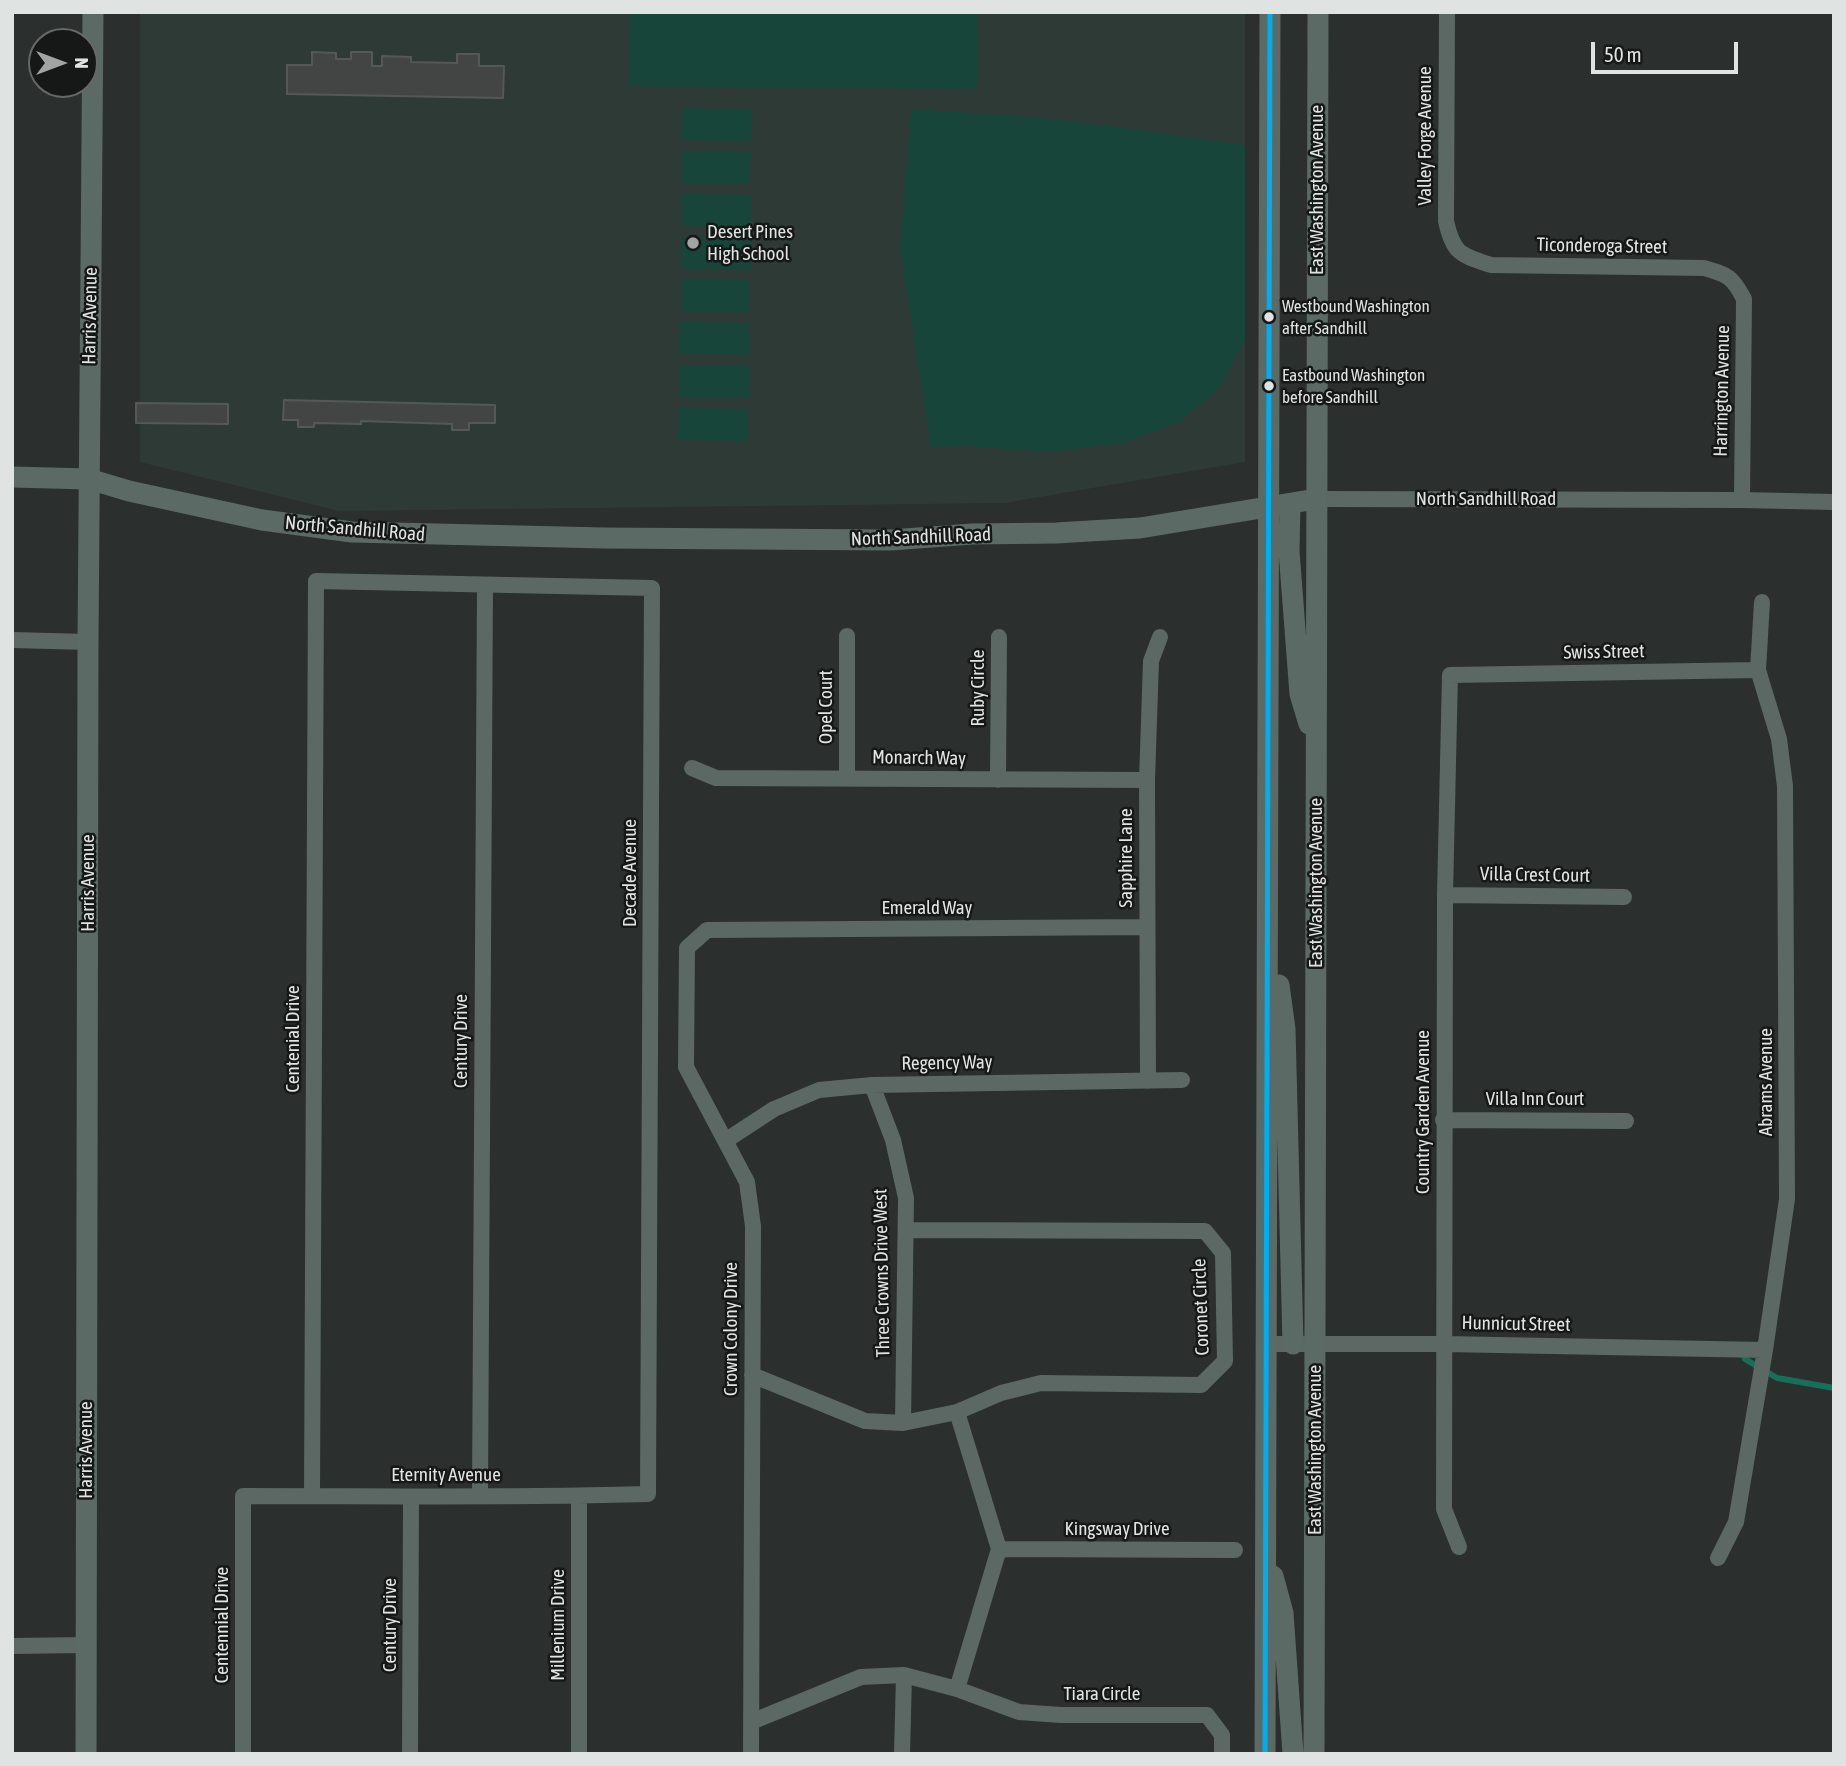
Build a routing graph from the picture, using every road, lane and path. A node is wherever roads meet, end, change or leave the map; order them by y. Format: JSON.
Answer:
{"nodes":[{"id":1,"x":93,"y":12,"type":"edge"},
{"id":2,"x":1270,"y":12,"type":"edge"},
{"id":3,"x":1318,"y":12,"type":"edge"},
{"id":4,"x":1447,"y":12,"type":"edge"},
{"id":5,"x":1463,"y":256,"type":"joint"},
{"id":6,"x":1737,"y":284,"type":"joint"},
{"id":7,"x":12,"y":477,"type":"edge"},
{"id":8,"x":89,"y":479,"type":"junction"},
{"id":9,"x":1316,"y":499,"type":"junction"},
{"id":10,"x":1742,"y":500,"type":"junction"},
{"id":11,"x":1834,"y":502,"type":"edge"},
{"id":12,"x":1290,"y":504,"type":"junction"},
{"id":13,"x":1268,"y":507,"type":"junction"},
{"id":14,"x":316,"y":582,"type":"joint"},
{"id":15,"x":485,"y":585,"type":"junction"},
{"id":16,"x":1762,"y":602,"type":"dead end"},
{"id":17,"x":847,"y":636,"type":"dead end"},
{"id":18,"x":999,"y":637,"type":"dead end"},
{"id":19,"x":1160,"y":637,"type":"dead end"},
{"id":20,"x":12,"y":640,"type":"edge"},
{"id":21,"x":88,"y":642,"type":"junction"},
{"id":22,"x":1758,"y":670,"type":"junction"},
{"id":23,"x":1450,"y":675,"type":"joint"},
{"id":24,"x":1316,"y":746,"type":"junction"},
{"id":25,"x":692,"y":768,"type":"dead end"},
{"id":26,"x":847,"y":778,"type":"junction"},
{"id":27,"x":998,"y":780,"type":"junction"},
{"id":28,"x":1147,"y":780,"type":"junction"},
{"id":29,"x":1444,"y":895,"type":"junction"},
{"id":30,"x":1624,"y":897,"type":"dead end"},
{"id":31,"x":1268,"y":917,"type":"junction"},
{"id":32,"x":1147,"y":927,"type":"junction"},
{"id":33,"x":707,"y":930,"type":"joint"},
{"id":34,"x":1182,"y":1080,"type":"dead end"},
{"id":35,"x":1148,"y":1081,"type":"junction"},
{"id":36,"x":872,"y":1085,"type":"junction"},
{"id":37,"x":1443,"y":1120,"type":"junction"},
{"id":38,"x":1626,"y":1121,"type":"dead end"},
{"id":39,"x":725,"y":1140,"type":"junction"},
{"id":40,"x":906,"y":1230,"type":"junction"},
{"id":41,"x":1266,"y":1344,"type":"junction"},
{"id":42,"x":1444,"y":1344,"type":"junction"},
{"id":43,"x":1293,"y":1345,"type":"junction"},
{"id":44,"x":1315,"y":1345,"type":"junction"},
{"id":45,"x":1765,"y":1350,"type":"junction"},
{"id":46,"x":752,"y":1375,"type":"junction"},
{"id":47,"x":957,"y":1412,"type":"junction"},
{"id":48,"x":903,"y":1423,"type":"junction"},
{"id":49,"x":648,"y":1494,"type":"joint"},
{"id":50,"x":243,"y":1496,"type":"joint"},
{"id":51,"x":312,"y":1496,"type":"junction"},
{"id":52,"x":480,"y":1496,"type":"junction"},
{"id":53,"x":579,"y":1496,"type":"junction"},
{"id":54,"x":411,"y":1497,"type":"junction"},
{"id":55,"x":1460,"y":1547,"type":"dead end"},
{"id":56,"x":999,"y":1549,"type":"junction"},
{"id":57,"x":1235,"y":1550,"type":"dead end"},
{"id":58,"x":1266,"y":1550,"type":"junction"},
{"id":59,"x":1718,"y":1558,"type":"dead end"},
{"id":60,"x":86,"y":1645,"type":"junction"},
{"id":61,"x":12,"y":1646,"type":"edge"},
{"id":62,"x":904,"y":1675,"type":"junction"},
{"id":63,"x":957,"y":1689,"type":"junction"},
{"id":64,"x":751,"y":1722,"type":"junction"},
{"id":65,"x":86,"y":1754,"type":"edge"},
{"id":66,"x":243,"y":1754,"type":"edge"},
{"id":67,"x":410,"y":1754,"type":"edge"},
{"id":68,"x":579,"y":1754,"type":"edge"},
{"id":69,"x":751,"y":1754,"type":"edge"},
{"id":70,"x":902,"y":1754,"type":"edge"},
{"id":71,"x":1222,"y":1754,"type":"edge"},
{"id":72,"x":1265,"y":1754,"type":"edge"},
{"id":73,"x":1293,"y":1754,"type":"edge"},
{"id":74,"x":1314,"y":1754,"type":"edge"}],
"edges":[{"from":1,"to":8,"type":"main road","name":"Harris Avenue"},
{"from":2,"to":13,"type":"main road"},
{"from":3,"to":9,"type":"main road","name":"East Washington Avenue"},
{"from":4,"to":5,"type":"street","name":"Valley Forge Avenue"},
{"from":5,"to":6,"type":"street","name":"Ticonderoga Street"},
{"from":6,"to":10,"type":"street","name":"Harrington Avenue"},
{"from":7,"to":8,"type":"main road","name":"North Sandhill Road"},
{"from":8,"to":13,"type":"main road","name":"North Sandhill Road"},
{"from":8,"to":21,"type":"main road","name":"Harris Avenue"},
{"from":9,"to":10,"type":"street","name":"North Sandhill Road"},
{"from":9,"to":12,"type":"main road","name":"North Sandhill Road"},
{"from":9,"to":24,"type":"main road","name":"East Washington Avenue"},
{"from":10,"to":11,"type":"street","name":"North Sandhill Road"},
{"from":12,"to":13,"type":"main road","name":"North Sandhill Road"},
{"from":12,"to":24,"type":"main road"},
{"from":13,"to":31,"type":"main road"},
{"from":14,"to":15,"type":"street","name":"Decade Avenue"},
{"from":14,"to":51,"type":"street","name":"Centenial Drive"},
{"from":15,"to":49,"type":"street","name":"Decade Avenue"},
{"from":15,"to":52,"type":"street","name":"Century Drive"},
{"from":16,"to":22,"type":"street","name":"Abrams Avenue"},
{"from":17,"to":26,"type":"street","name":"Opel Court"},
{"from":18,"to":27,"type":"street","name":"Ruby Circle"},
{"from":19,"to":28,"type":"street","name":"Sapphire Lane"},
{"from":20,"to":21,"type":"street"},
{"from":21,"to":60,"type":"main road","name":"Harris Avenue"},
{"from":22,"to":23,"type":"street","name":"Swiss Street"},
{"from":22,"to":45,"type":"street","name":"Abrams Avenue"},
{"from":23,"to":29,"type":"street","name":"Country Garden Avenue"},
{"from":24,"to":44,"type":"main road","name":"East Washington Avenue"},
{"from":25,"to":26,"type":"street","name":"Monarch Way"},
{"from":26,"to":27,"type":"street","name":"Monarch Way"},
{"from":27,"to":28,"type":"street","name":"Monarch Way"},
{"from":28,"to":32,"type":"street","name":"Sapphire Lane"},
{"from":29,"to":30,"type":"street","name":"Villa Crest Court"},
{"from":29,"to":37,"type":"street","name":"Country Garden Avenue"},
{"from":31,"to":41,"type":"main road"},
{"from":31,"to":43,"type":"main road"},
{"from":32,"to":33,"type":"street","name":"Emerald Way"},
{"from":32,"to":35,"type":"street","name":"Sapphire Lane"},
{"from":33,"to":39,"type":"street","name":"Crown Colony Drive"},
{"from":34,"to":35,"type":"street","name":"Regency Way"},
{"from":35,"to":36,"type":"street","name":"Regency Way"},
{"from":36,"to":39,"type":"street","name":"Regency Way"},
{"from":36,"to":40,"type":"street","name":"Three Crowns Drive West"},
{"from":37,"to":38,"type":"street","name":"Villa Inn Court"},
{"from":37,"to":42,"type":"street","name":"Country Garden Avenue"},
{"from":39,"to":46,"type":"street","name":"Crown Colony Drive"},
{"from":40,"to":47,"type":"street","name":"Coronet Circle"},
{"from":40,"to":48,"type":"street","name":"Three Crowns Drive West"},
{"from":41,"to":43,"type":"street","name":"Hunnicut Street"},
{"from":41,"to":58,"type":"main road"},
{"from":42,"to":44,"type":"street","name":"Hunnicut Street"},
{"from":42,"to":45,"type":"street","name":"Hunnicut Street"},
{"from":42,"to":55,"type":"street","name":"Country Garden Avenue"},
{"from":43,"to":44,"type":"street","name":"Hunnicut Street"},
{"from":44,"to":74,"type":"main road","name":"East Washington Avenue"},
{"from":45,"to":59,"type":"street","name":"Abrams Avenue"},
{"from":46,"to":48,"type":"street"},
{"from":46,"to":64,"type":"street","name":"Crown Colony Drive"},
{"from":47,"to":48,"type":"street"},
{"from":47,"to":56,"type":"street"},
{"from":49,"to":53,"type":"street","name":"Eternity Avenue"},
{"from":50,"to":51,"type":"street","name":"Eternity Avenue"},
{"from":50,"to":66,"type":"street","name":"Centennial Drive"},
{"from":51,"to":54,"type":"street","name":"Eternity Avenue"},
{"from":52,"to":53,"type":"street","name":"Eternity Avenue"},
{"from":52,"to":54,"type":"street","name":"Eternity Avenue"},
{"from":53,"to":68,"type":"street","name":"Millenium Drive"},
{"from":54,"to":67,"type":"street","name":"Century Drive"},
{"from":56,"to":57,"type":"street","name":"Kingsway Drive"},
{"from":56,"to":63,"type":"street"},
{"from":58,"to":72,"type":"main road"},
{"from":58,"to":73,"type":"main road"},
{"from":60,"to":61,"type":"street"},
{"from":60,"to":65,"type":"main road","name":"Harris Avenue"},
{"from":62,"to":63,"type":"street"},
{"from":62,"to":64,"type":"street"},
{"from":62,"to":70,"type":"street"},
{"from":63,"to":71,"type":"street","name":"Tiara Circle"},
{"from":64,"to":69,"type":"street","name":"Crown Colony Drive"}]}
